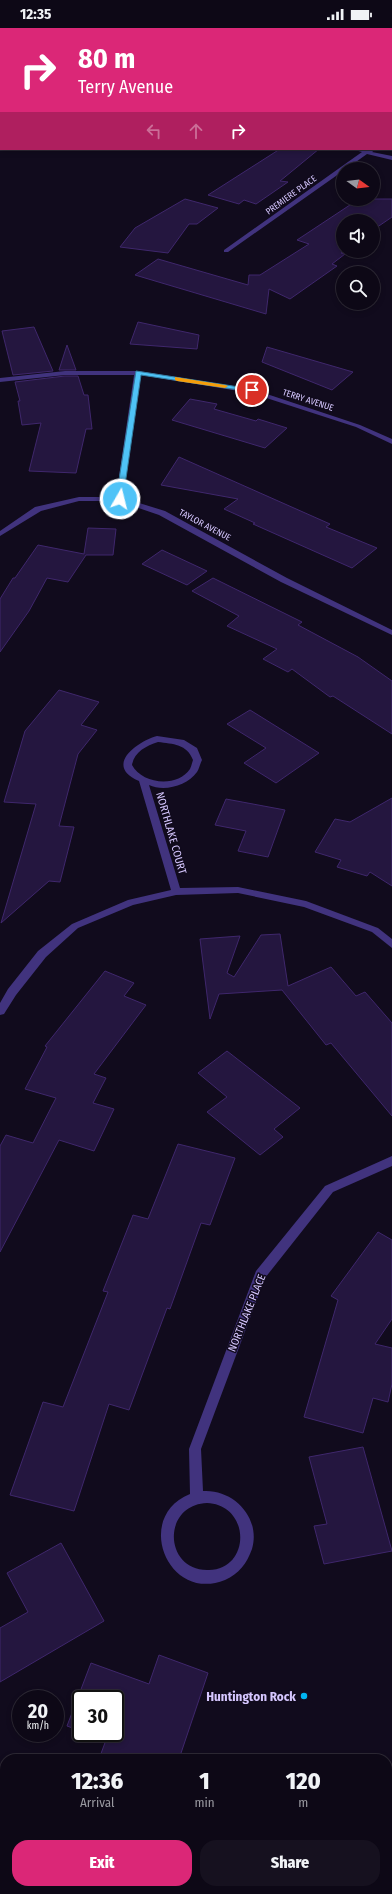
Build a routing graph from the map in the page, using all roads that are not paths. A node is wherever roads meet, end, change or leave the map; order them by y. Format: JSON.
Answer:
{"nodes":[{"id":1,"x":358,"y":150,"type":"edge"},
{"id":2,"x":371,"y":150,"type":"edge"},
{"id":3,"x":366,"y":152,"type":"junction"},
{"id":4,"x":392,"y":158,"type":"edge"},
{"id":5,"x":226,"y":251,"type":"dead end"},
{"id":6,"x":138,"y":373,"type":"junction"},
{"id":7,"x":0,"y":380,"type":"edge"},
{"id":8,"x":392,"y":442,"type":"edge"},
{"id":9,"x":120,"y":499,"type":"junction"},
{"id":10,"x":0,"y":534,"type":"edge"},
{"id":11,"x":392,"y":633,"type":"edge"},
{"id":12,"x":143,"y":780,"type":"junction"},
{"id":13,"x":176,"y":892,"type":"junction"},
{"id":14,"x":392,"y":944,"type":"edge"},
{"id":15,"x":0,"y":1011,"type":"edge"},
{"id":16,"x":392,"y":1161,"type":"edge"},
{"id":17,"x":197,"y":1498,"type":"junction"}],
"edges":[{"from":1,"to":3,"type":"street"},
{"from":2,"to":3,"type":"street","name":"PREMIERE PLACE"},
{"from":3,"to":4,"type":"street"},
{"from":3,"to":5,"type":"street","name":"PREMIERE PLACE"},
{"from":6,"to":7,"type":"street","name":"TERRY AVENUE"},
{"from":6,"to":8,"type":"street","name":"TERRY AVENUE"},
{"from":6,"to":9,"type":"street"},
{"from":9,"to":10,"type":"street","name":"TAYLOR AVENUE"},
{"from":9,"to":11,"type":"street","name":"TAYLOR AVENUE"},
{"from":12,"to":12,"type":"street","name":"NORTHLAKE COURT"},
{"from":12,"to":13,"type":"street","name":"NORTHLAKE COURT"},
{"from":13,"to":14,"type":"street"},
{"from":13,"to":15,"type":"street"},
{"from":16,"to":17,"type":"street","name":"NORTHLAKE PLACE"},
{"from":17,"to":17,"type":"street"}]}
